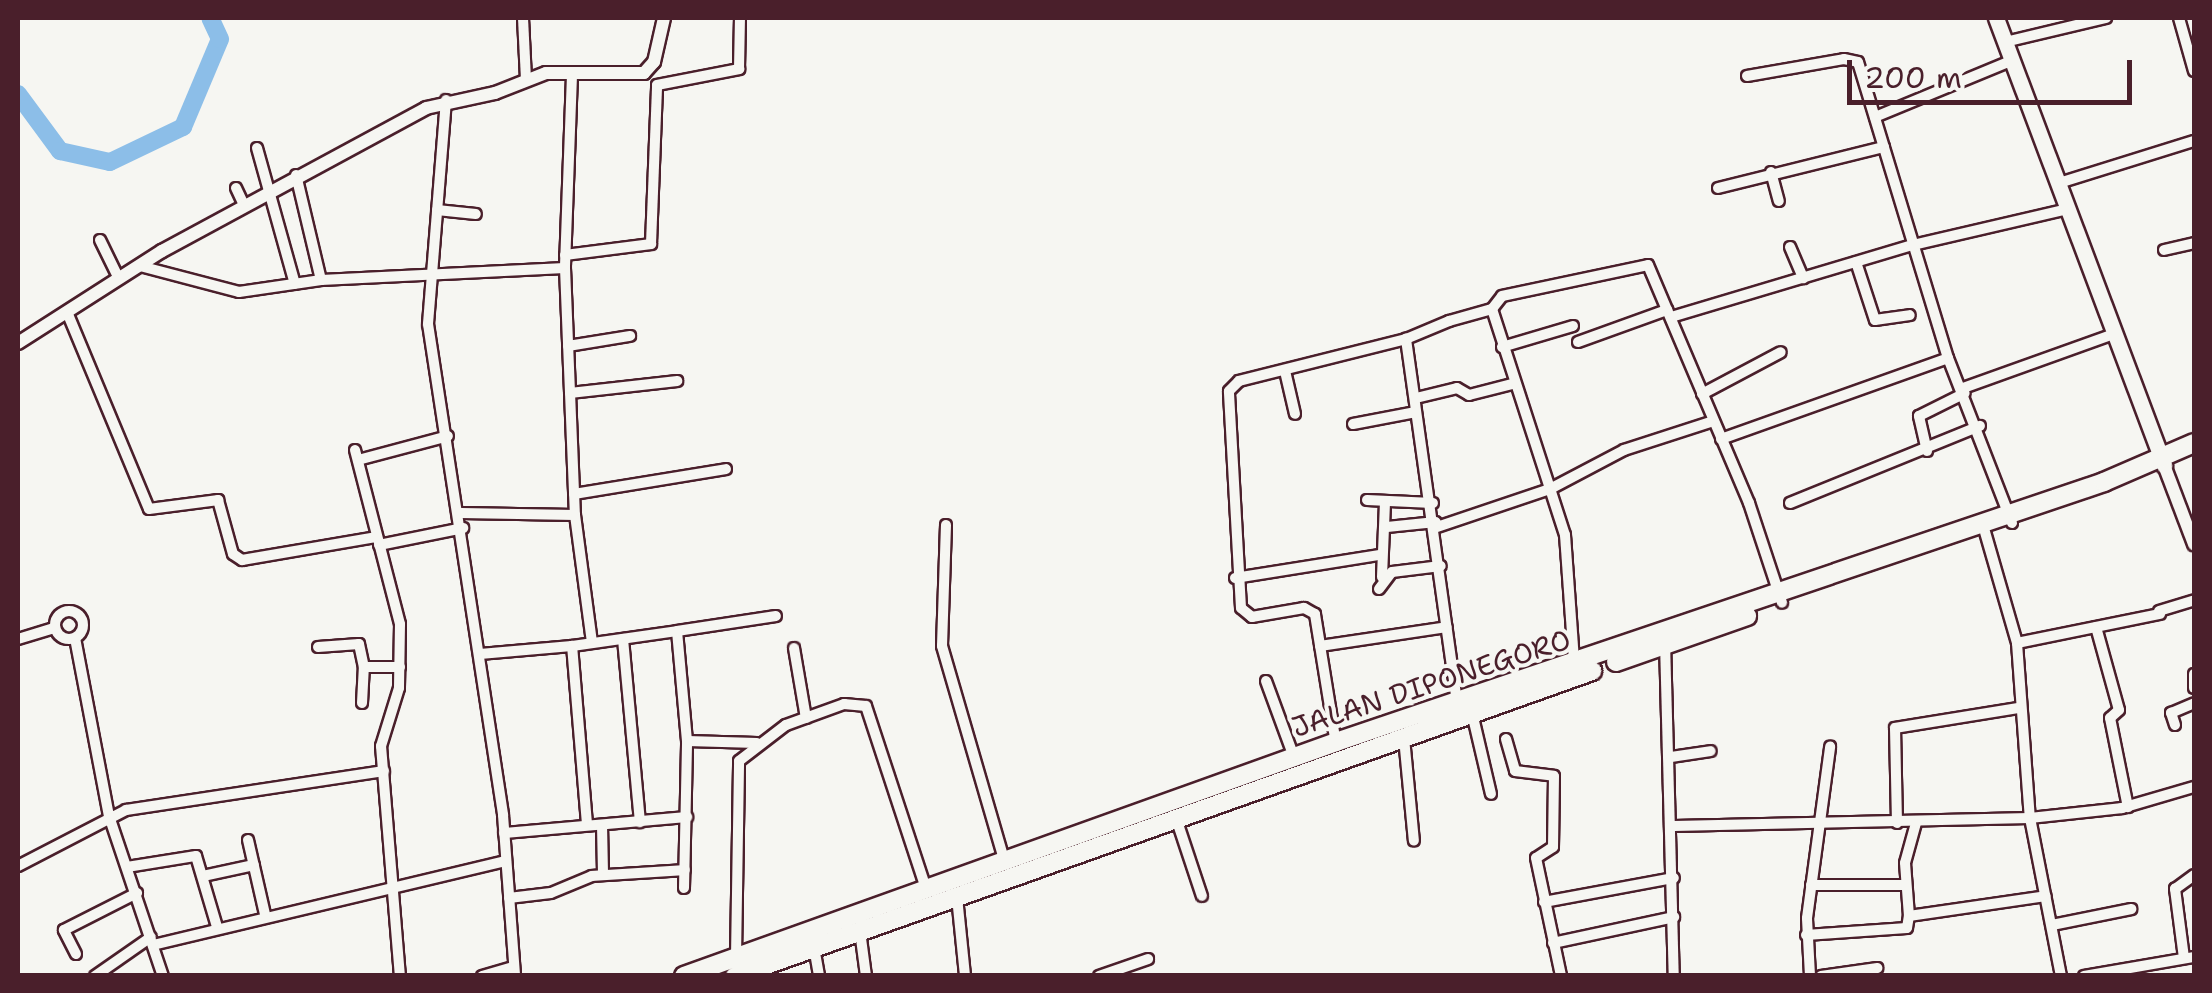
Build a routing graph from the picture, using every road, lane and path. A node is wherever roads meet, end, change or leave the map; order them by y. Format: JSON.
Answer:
{"nodes":[{"id":1,"x":523,"y":18,"type":"edge"},
{"id":2,"x":664,"y":18,"type":"edge"},
{"id":3,"x":740,"y":18,"type":"edge"},
{"id":4,"x":1996,"y":18,"type":"edge"},
{"id":5,"x":2106,"y":18,"type":"edge"},
{"id":6,"x":2179,"y":18,"type":"edge"},
{"id":7,"x":2005,"y":42,"type":"junction"},
{"id":8,"x":2013,"y":60,"type":"junction"},
{"id":9,"x":650,"y":69,"type":"junction"},
{"id":10,"x":2194,"y":72,"type":"edge"},
{"id":11,"x":572,"y":74,"type":"junction"},
{"id":12,"x":1747,"y":76,"type":"dead end"},
{"id":13,"x":526,"y":79,"type":"junction"},
{"id":14,"x":660,"y":81,"type":"junction"},
{"id":15,"x":446,"y":100,"type":"junction"},
{"id":16,"x":1875,"y":117,"type":"junction"},
{"id":17,"x":2194,"y":141,"type":"edge"},
{"id":18,"x":1884,"y":147,"type":"junction"},
{"id":19,"x":257,"y":148,"type":"dead end"},
{"id":20,"x":1771,"y":172,"type":"junction"},
{"id":21,"x":296,"y":176,"type":"junction"},
{"id":22,"x":2059,"y":183,"type":"junction"},
{"id":23,"x":236,"y":188,"type":"dead end"},
{"id":24,"x":273,"y":188,"type":"junction"},
{"id":25,"x":1718,"y":188,"type":"dead end"},
{"id":26,"x":1779,"y":201,"type":"dead end"},
{"id":27,"x":244,"y":205,"type":"junction"},
{"id":28,"x":2068,"y":209,"type":"junction"},
{"id":29,"x":437,"y":210,"type":"junction"},
{"id":30,"x":476,"y":214,"type":"dead end"},
{"id":31,"x":100,"y":240,"type":"dead end"},
{"id":32,"x":2194,"y":243,"type":"edge"},
{"id":33,"x":1913,"y":245,"type":"junction"},
{"id":34,"x":1790,"y":247,"type":"dead end"},
{"id":35,"x":2164,"y":250,"type":"dead end"},
{"id":36,"x":565,"y":255,"type":"junction"},
{"id":37,"x":1856,"y":262,"type":"junction"},
{"id":38,"x":140,"y":266,"type":"junction"},
{"id":39,"x":565,"y":268,"type":"junction"},
{"id":40,"x":1802,"y":278,"type":"junction"},
{"id":41,"x":119,"y":279,"type":"junction"},
{"id":42,"x":427,"y":279,"type":"junction"},
{"id":43,"x":321,"y":280,"type":"junction"},
{"id":44,"x":295,"y":284,"type":"junction"},
{"id":45,"x":1492,"y":309,"type":"junction"},
{"id":46,"x":67,"y":312,"type":"junction"},
{"id":47,"x":1669,"y":313,"type":"junction"},
{"id":48,"x":1910,"y":315,"type":"dead end"},
{"id":49,"x":1573,"y":326,"type":"dead end"},
{"id":50,"x":2114,"y":334,"type":"junction"},
{"id":51,"x":630,"y":336,"type":"dead end"},
{"id":52,"x":19,"y":338,"type":"edge"},
{"id":53,"x":1406,"y":339,"type":"junction"},
{"id":54,"x":1578,"y":342,"type":"dead end"},
{"id":55,"x":568,"y":346,"type":"junction"},
{"id":56,"x":1502,"y":347,"type":"junction"},
{"id":57,"x":1781,"y":352,"type":"dead end"},
{"id":58,"x":1948,"y":358,"type":"junction"},
{"id":59,"x":1286,"y":372,"type":"junction"},
{"id":60,"x":677,"y":381,"type":"dead end"},
{"id":61,"x":1512,"y":384,"type":"junction"},
{"id":62,"x":1964,"y":390,"type":"junction"},
{"id":63,"x":570,"y":393,"type":"junction"},
{"id":64,"x":1702,"y":394,"type":"junction"},
{"id":65,"x":1416,"y":398,"type":"junction"},
{"id":66,"x":1416,"y":412,"type":"junction"},
{"id":67,"x":1295,"y":414,"type":"dead end"},
{"id":68,"x":1713,"y":421,"type":"junction"},
{"id":69,"x":1353,"y":424,"type":"dead end"},
{"id":70,"x":1980,"y":426,"type":"junction"},
{"id":71,"x":448,"y":436,"type":"junction"},
{"id":72,"x":1721,"y":439,"type":"junction"},
{"id":73,"x":2194,"y":443,"type":"edge"},
{"id":74,"x":1927,"y":451,"type":"junction"},
{"id":75,"x":2194,"y":453,"type":"edge"},
{"id":76,"x":2162,"y":461,"type":"junction"},
{"id":77,"x":726,"y":469,"type":"dead end"},
{"id":78,"x":1550,"y":489,"type":"junction"},
{"id":79,"x":574,"y":494,"type":"junction"},
{"id":80,"x":1367,"y":500,"type":"dead end"},
{"id":81,"x":1385,"y":502,"type":"junction"},
{"id":82,"x":1790,"y":503,"type":"dead end"},
{"id":83,"x":1433,"y":504,"type":"junction"},
{"id":84,"x":462,"y":514,"type":"junction"},
{"id":85,"x":575,"y":515,"type":"junction"},
{"id":86,"x":2011,"y":519,"type":"junction"},
{"id":87,"x":1436,"y":524,"type":"junction"},
{"id":88,"x":946,"y":525,"type":"dead end"},
{"id":89,"x":1387,"y":527,"type":"junction"},
{"id":90,"x":463,"y":528,"type":"junction"},
{"id":91,"x":1985,"y":532,"type":"junction"},
{"id":92,"x":378,"y":541,"type":"junction"},
{"id":93,"x":2194,"y":544,"type":"edge"},
{"id":94,"x":1378,"y":555,"type":"junction"},
{"id":95,"x":1441,"y":566,"type":"junction"},
{"id":96,"x":1234,"y":578,"type":"junction"},
{"id":97,"x":1780,"y":598,"type":"junction"},
{"id":98,"x":2194,"y":600,"type":"edge"},
{"id":99,"x":776,"y":616,"type":"dead end"},
{"id":100,"x":1447,"y":627,"type":"junction"},
{"id":101,"x":2096,"y":627,"type":"junction"},
{"id":102,"x":55,"y":628,"type":"junction"},
{"id":103,"x":677,"y":632,"type":"junction"},
{"id":104,"x":75,"y":638,"type":"junction"},
{"id":105,"x":623,"y":639,"type":"junction"},
{"id":106,"x":1665,"y":639,"type":"junction"},
{"id":107,"x":18,"y":640,"type":"edge"},
{"id":108,"x":592,"y":642,"type":"junction"},
{"id":109,"x":2017,"y":642,"type":"junction"},
{"id":110,"x":572,"y":646,"type":"junction"},
{"id":111,"x":1320,"y":646,"type":"junction"},
{"id":112,"x":318,"y":647,"type":"dead end"},
{"id":113,"x":794,"y":648,"type":"dead end"},
{"id":114,"x":480,"y":654,"type":"junction"},
{"id":115,"x":1574,"y":664,"type":"junction"},
{"id":116,"x":364,"y":666,"type":"junction"},
{"id":117,"x":400,"y":667,"type":"junction"},
{"id":118,"x":2194,"y":674,"type":"edge"},
{"id":119,"x":1266,"y":681,"type":"dead end"},
{"id":120,"x":2194,"y":688,"type":"edge"},
{"id":121,"x":362,"y":702,"type":"dead end"},
{"id":122,"x":2194,"y":703,"type":"edge"},
{"id":123,"x":2019,"y":708,"type":"junction"},
{"id":124,"x":1463,"y":710,"type":"junction"},
{"id":125,"x":806,"y":718,"type":"junction"},
{"id":126,"x":2175,"y":725,"type":"dead end"},
{"id":127,"x":1404,"y":737,"type":"junction"},
{"id":128,"x":1506,"y":739,"type":"dead end"},
{"id":129,"x":687,"y":741,"type":"junction"},
{"id":130,"x":757,"y":743,"type":"junction"},
{"id":131,"x":1830,"y":747,"type":"dead end"},
{"id":132,"x":1339,"y":750,"type":"junction"},
{"id":133,"x":1711,"y":751,"type":"dead end"},
{"id":134,"x":1294,"y":756,"type":"junction"},
{"id":135,"x":1671,"y":756,"type":"junction"},
{"id":136,"x":384,"y":771,"type":"junction"},
{"id":137,"x":2194,"y":787,"type":"edge"},
{"id":138,"x":1492,"y":794,"type":"dead end"},
{"id":139,"x":2128,"y":807,"type":"junction"},
{"id":140,"x":109,"y":816,"type":"junction"},
{"id":141,"x":687,"y":817,"type":"junction"},
{"id":142,"x":1176,"y":817,"type":"junction"},
{"id":143,"x":2030,"y":818,"type":"junction"},
{"id":144,"x":640,"y":822,"type":"junction"},
{"id":145,"x":1916,"y":823,"type":"junction"},
{"id":146,"x":587,"y":824,"type":"junction"},
{"id":147,"x":1818,"y":824,"type":"junction"},
{"id":148,"x":1898,"y":824,"type":"junction"},
{"id":149,"x":602,"y":825,"type":"junction"},
{"id":150,"x":1674,"y":826,"type":"junction"},
{"id":151,"x":504,"y":833,"type":"junction"},
{"id":152,"x":248,"y":840,"type":"dead end"},
{"id":153,"x":1414,"y":841,"type":"dead end"},
{"id":154,"x":1004,"y":859,"type":"junction"},
{"id":155,"x":506,"y":860,"type":"junction"},
{"id":156,"x":254,"y":865,"type":"junction"},
{"id":157,"x":18,"y":866,"type":"edge"},
{"id":158,"x":128,"y":866,"type":"junction"},
{"id":159,"x":685,"y":870,"type":"junction"},
{"id":160,"x":603,"y":874,"type":"junction"},
{"id":161,"x":2194,"y":875,"type":"edge"},
{"id":162,"x":203,"y":876,"type":"junction"},
{"id":163,"x":1674,"y":878,"type":"junction"},
{"id":164,"x":1906,"y":884,"type":"junction"},
{"id":165,"x":392,"y":885,"type":"junction"},
{"id":166,"x":1811,"y":885,"type":"junction"},
{"id":167,"x":684,"y":888,"type":"dead end"},
{"id":168,"x":926,"y":888,"type":"junction"},
{"id":169,"x":137,"y":893,"type":"junction"},
{"id":170,"x":956,"y":894,"type":"junction"},
{"id":171,"x":1202,"y":896,"type":"dead end"},
{"id":172,"x":2046,"y":896,"type":"junction"},
{"id":173,"x":509,"y":898,"type":"junction"},
{"id":174,"x":1544,"y":902,"type":"junction"},
{"id":175,"x":2130,"y":909,"type":"dead end"},
{"id":176,"x":266,"y":914,"type":"junction"},
{"id":177,"x":1910,"y":916,"type":"junction"},
{"id":178,"x":1674,"y":917,"type":"junction"},
{"id":179,"x":2052,"y":926,"type":"junction"},
{"id":180,"x":217,"y":927,"type":"junction"},
{"id":181,"x":1906,"y":928,"type":"junction"},
{"id":182,"x":860,"y":930,"type":"junction"},
{"id":183,"x":1806,"y":936,"type":"junction"},
{"id":184,"x":152,"y":941,"type":"junction"},
{"id":185,"x":1906,"y":942,"type":"dead end"},
{"id":186,"x":1553,"y":943,"type":"junction"},
{"id":187,"x":814,"y":946,"type":"junction"},
{"id":188,"x":76,"y":954,"type":"dead end"},
{"id":189,"x":2189,"y":957,"type":"edge"},
{"id":190,"x":1148,"y":960,"type":"dead end"},
{"id":191,"x":735,"y":966,"type":"edge"},
{"id":192,"x":1877,"y":968,"type":"dead end"},
{"id":193,"x":514,"y":971,"type":"edge"},
{"id":194,"x":1674,"y":974,"type":"edge"},
{"id":195,"x":95,"y":976,"type":"edge"},
{"id":196,"x":163,"y":976,"type":"edge"},
{"id":197,"x":400,"y":976,"type":"edge"},
{"id":198,"x":482,"y":976,"type":"edge"},
{"id":199,"x":684,"y":976,"type":"edge"},
{"id":200,"x":819,"y":976,"type":"edge"},
{"id":201,"x":866,"y":976,"type":"edge"},
{"id":202,"x":964,"y":976,"type":"edge"},
{"id":203,"x":1098,"y":976,"type":"edge"},
{"id":204,"x":1562,"y":976,"type":"edge"},
{"id":205,"x":1660,"y":976,"type":"edge"},
{"id":206,"x":1810,"y":976,"type":"edge"},
{"id":207,"x":1821,"y":976,"type":"edge"},
{"id":208,"x":2061,"y":976,"type":"edge"},
{"id":209,"x":2084,"y":976,"type":"edge"}],
"edges":[{"from":1,"to":13,"type":"street"},
{"from":2,"to":9,"type":"street"},
{"from":3,"to":14,"type":"street"},
{"from":4,"to":7,"type":"main road"},
{"from":5,"to":7,"type":"street"},
{"from":6,"to":10,"type":"street"},
{"from":7,"to":8,"type":"main road"},
{"from":8,"to":16,"type":"street"},
{"from":8,"to":22,"type":"main road"},
{"from":9,"to":11,"type":"street"},
{"from":9,"to":14,"type":"street"},
{"from":11,"to":13,"type":"street"},
{"from":11,"to":36,"type":"street"},
{"from":12,"to":16,"type":"street"},
{"from":13,"to":15,"type":"street"},
{"from":14,"to":36,"type":"street"},
{"from":15,"to":21,"type":"street"},
{"from":15,"to":29,"type":"street"},
{"from":16,"to":18,"type":"street"},
{"from":17,"to":22,"type":"street"},
{"from":18,"to":20,"type":"street"},
{"from":18,"to":33,"type":"street"},
{"from":19,"to":24,"type":"street"},
{"from":20,"to":25,"type":"street"},
{"from":20,"to":26,"type":"street"},
{"from":21,"to":24,"type":"street"},
{"from":21,"to":43,"type":"street"},
{"from":22,"to":28,"type":"main road"},
{"from":23,"to":27,"type":"street"},
{"from":24,"to":27,"type":"street"},
{"from":24,"to":44,"type":"street"},
{"from":27,"to":38,"type":"street"},
{"from":28,"to":33,"type":"street"},
{"from":28,"to":50,"type":"main road"},
{"from":29,"to":30,"type":"street"},
{"from":29,"to":42,"type":"street"},
{"from":31,"to":41,"type":"street"},
{"from":32,"to":35,"type":"street"},
{"from":33,"to":37,"type":"street"},
{"from":33,"to":58,"type":"street"},
{"from":34,"to":40,"type":"street"},
{"from":36,"to":39,"type":"street"},
{"from":37,"to":40,"type":"street"},
{"from":37,"to":48,"type":"street"},
{"from":38,"to":41,"type":"street"},
{"from":38,"to":44,"type":"street"},
{"from":39,"to":42,"type":"street"},
{"from":39,"to":55,"type":"street"},
{"from":40,"to":47,"type":"street"},
{"from":41,"to":46,"type":"street"},
{"from":42,"to":43,"type":"street"},
{"from":42,"to":71,"type":"street"},
{"from":43,"to":44,"type":"street"},
{"from":45,"to":47,"type":"street"},
{"from":45,"to":53,"type":"street"},
{"from":45,"to":56,"type":"street"},
{"from":46,"to":52,"type":"street"},
{"from":46,"to":92,"type":"street"},
{"from":47,"to":54,"type":"street"},
{"from":47,"to":64,"type":"street"},
{"from":49,"to":56,"type":"street"},
{"from":50,"to":62,"type":"street"},
{"from":50,"to":76,"type":"main road"},
{"from":51,"to":55,"type":"street"},
{"from":53,"to":59,"type":"street"},
{"from":53,"to":65,"type":"street"},
{"from":55,"to":63,"type":"street"},
{"from":56,"to":61,"type":"street"},
{"from":57,"to":64,"type":"street"},
{"from":58,"to":62,"type":"street"},
{"from":58,"to":72,"type":"street"},
{"from":59,"to":67,"type":"street"},
{"from":59,"to":96,"type":"street"},
{"from":60,"to":63,"type":"street"},
{"from":61,"to":65,"type":"street"},
{"from":61,"to":78,"type":"street"},
{"from":62,"to":70,"type":"street"},
{"from":62,"to":74,"type":"street"},
{"from":63,"to":79,"type":"street"},
{"from":64,"to":68,"type":"street"},
{"from":65,"to":66,"type":"street"},
{"from":66,"to":69,"type":"street"},
{"from":66,"to":83,"type":"street"},
{"from":68,"to":72,"type":"street"},
{"from":68,"to":78,"type":"street"},
{"from":70,"to":74,"type":"street"},
{"from":70,"to":86,"type":"street"},
{"from":71,"to":84,"type":"street"},
{"from":71,"to":92,"type":"street"},
{"from":72,"to":97,"type":"street"},
{"from":73,"to":76,"type":"main road","name":"JALAN DIPONEGORO"},
{"from":74,"to":82,"type":"street"},
{"from":75,"to":76,"type":"main road","name":"JALAN DIPONEGORO"},
{"from":76,"to":86,"type":"main road","name":"JALAN DIPONEGORO"},
{"from":76,"to":93,"type":"street"},
{"from":77,"to":79,"type":"street"},
{"from":78,"to":87,"type":"street"},
{"from":78,"to":115,"type":"street"},
{"from":79,"to":85,"type":"street"},
{"from":80,"to":81,"type":"street"},
{"from":81,"to":83,"type":"street"},
{"from":81,"to":89,"type":"street"},
{"from":83,"to":87,"type":"street"},
{"from":84,"to":85,"type":"street"},
{"from":84,"to":90,"type":"street"},
{"from":85,"to":108,"type":"street"},
{"from":86,"to":91,"type":"main road","name":"JALAN DIPONEGORO"},
{"from":86,"to":97,"type":"main road","name":"JALAN DIPONEGORO"},
{"from":87,"to":89,"type":"street"},
{"from":87,"to":95,"type":"street"},
{"from":88,"to":154,"type":"street"},
{"from":89,"to":94,"type":"street"},
{"from":90,"to":92,"type":"street"},
{"from":90,"to":114,"type":"street"},
{"from":91,"to":97,"type":"main road","name":"JALAN DIPONEGORO"},
{"from":91,"to":109,"type":"street"},
{"from":92,"to":117,"type":"street"},
{"from":94,"to":95,"type":"street"},
{"from":94,"to":96,"type":"street"},
{"from":95,"to":100,"type":"street"},
{"from":96,"to":111,"type":"street"},
{"from":97,"to":106,"type":"main road","name":"JALAN DIPONEGORO"},
{"from":98,"to":101,"type":"street"},
{"from":99,"to":103,"type":"street"},
{"from":100,"to":111,"type":"street"},
{"from":100,"to":124,"type":"street"},
{"from":101,"to":109,"type":"street"},
{"from":101,"to":139,"type":"street"},
{"from":102,"to":104,"type":"street"},
{"from":102,"to":104,"type":"street"},
{"from":102,"to":107,"type":"street"},
{"from":103,"to":105,"type":"street"},
{"from":103,"to":129,"type":"street"},
{"from":104,"to":140,"type":"street"},
{"from":105,"to":108,"type":"street"},
{"from":105,"to":144,"type":"street"},
{"from":106,"to":115,"type":"main road","name":"JALAN DIPONEGORO"},
{"from":106,"to":124,"type":"main road","name":"JALAN DIPONEGORO"},
{"from":106,"to":135,"type":"street"},
{"from":108,"to":110,"type":"street"},
{"from":109,"to":123,"type":"street"},
{"from":110,"to":114,"type":"street"},
{"from":110,"to":146,"type":"street"},
{"from":111,"to":132,"type":"street"},
{"from":112,"to":116,"type":"street"},
{"from":113,"to":125,"type":"street"},
{"from":114,"to":151,"type":"street"},
{"from":115,"to":124,"type":"main road","name":"JALAN DIPONEGORO"},
{"from":116,"to":117,"type":"street"},
{"from":116,"to":121,"type":"street"},
{"from":117,"to":136,"type":"street"},
{"from":118,"to":120,"type":"street"},
{"from":119,"to":134,"type":"street"},
{"from":122,"to":126,"type":"street"},
{"from":123,"to":143,"type":"street"},
{"from":123,"to":148,"type":"street"},
{"from":124,"to":127,"type":"main road","name":"JALAN DIPONEGORO"},
{"from":124,"to":132,"type":"main road","name":"JALAN DIPONEGORO"},
{"from":124,"to":138,"type":"street"},
{"from":125,"to":130,"type":"street"},
{"from":125,"to":168,"type":"street"},
{"from":127,"to":132,"type":"main road","name":"JALAN DIPONEGORO"},
{"from":127,"to":153,"type":"street"},
{"from":128,"to":174,"type":"street"},
{"from":129,"to":130,"type":"street"},
{"from":129,"to":141,"type":"street"},
{"from":130,"to":191,"type":"street"},
{"from":131,"to":147,"type":"street"},
{"from":132,"to":134,"type":"main road","name":"JALAN DIPONEGORO"},
{"from":132,"to":142,"type":"main road","name":"JALAN DIPONEGORO"},
{"from":133,"to":135,"type":"street"},
{"from":134,"to":154,"type":"main road","name":"JALAN DIPONEGORO"},
{"from":135,"to":150,"type":"street"},
{"from":136,"to":140,"type":"street"},
{"from":136,"to":165,"type":"street"},
{"from":137,"to":139,"type":"street"},
{"from":139,"to":143,"type":"street"},
{"from":140,"to":157,"type":"street"},
{"from":140,"to":158,"type":"street"},
{"from":141,"to":144,"type":"street"},
{"from":141,"to":159,"type":"street"},
{"from":142,"to":170,"type":"main road","name":"JALAN DIPONEGORO"},
{"from":142,"to":171,"type":"street"},
{"from":143,"to":145,"type":"street"},
{"from":143,"to":172,"type":"street"},
{"from":144,"to":149,"type":"street"},
{"from":145,"to":148,"type":"street"},
{"from":145,"to":164,"type":"street"},
{"from":146,"to":149,"type":"street"},
{"from":146,"to":151,"type":"street"},
{"from":147,"to":148,"type":"street"},
{"from":147,"to":150,"type":"street"},
{"from":147,"to":166,"type":"street"},
{"from":149,"to":160,"type":"street"},
{"from":150,"to":163,"type":"street"},
{"from":151,"to":155,"type":"street"},
{"from":152,"to":156,"type":"street"},
{"from":154,"to":168,"type":"main road","name":"JALAN DIPONEGORO"},
{"from":155,"to":165,"type":"street"},
{"from":155,"to":173,"type":"street"},
{"from":156,"to":162,"type":"street"},
{"from":156,"to":176,"type":"street"},
{"from":158,"to":162,"type":"street"},
{"from":158,"to":169,"type":"street"},
{"from":159,"to":160,"type":"street"},
{"from":159,"to":167,"type":"street"},
{"from":160,"to":173,"type":"street"},
{"from":161,"to":189,"type":"street"},
{"from":162,"to":180,"type":"street"},
{"from":163,"to":174,"type":"street"},
{"from":163,"to":178,"type":"street"},
{"from":164,"to":166,"type":"street"},
{"from":164,"to":177,"type":"street"},
{"from":165,"to":176,"type":"street"},
{"from":165,"to":197,"type":"street"},
{"from":166,"to":183,"type":"street"},
{"from":168,"to":191,"type":"main road","name":"JALAN DIPONEGORO"},
{"from":169,"to":184,"type":"street"},
{"from":169,"to":188,"type":"street"},
{"from":170,"to":182,"type":"main road","name":"JALAN DIPONEGORO"},
{"from":170,"to":202,"type":"street"},
{"from":172,"to":177,"type":"street"},
{"from":172,"to":179,"type":"street"},
{"from":173,"to":193,"type":"street"},
{"from":174,"to":186,"type":"street"},
{"from":175,"to":179,"type":"street"},
{"from":176,"to":180,"type":"street"},
{"from":177,"to":181,"type":"street"},
{"from":178,"to":186,"type":"street"},
{"from":178,"to":194,"type":"street"},
{"from":179,"to":208,"type":"street"},
{"from":180,"to":184,"type":"street"},
{"from":181,"to":183,"type":"street"},
{"from":181,"to":185,"type":"street"},
{"from":182,"to":187,"type":"main road","name":"JALAN DIPONEGORO"},
{"from":182,"to":201,"type":"street"},
{"from":183,"to":206,"type":"street"},
{"from":184,"to":195,"type":"street"},
{"from":184,"to":196,"type":"street"},
{"from":186,"to":204,"type":"street"},
{"from":187,"to":191,"type":"main road","name":"JALAN DIPONEGORO"},
{"from":187,"to":200,"type":"street"},
{"from":189,"to":209,"type":"street"},
{"from":190,"to":203,"type":"street"},
{"from":191,"to":199,"type":"main road","name":"JALAN DIPONEGORO"},
{"from":192,"to":207,"type":"street"},
{"from":193,"to":198,"type":"street"},
{"from":194,"to":205,"type":"street"}]}
